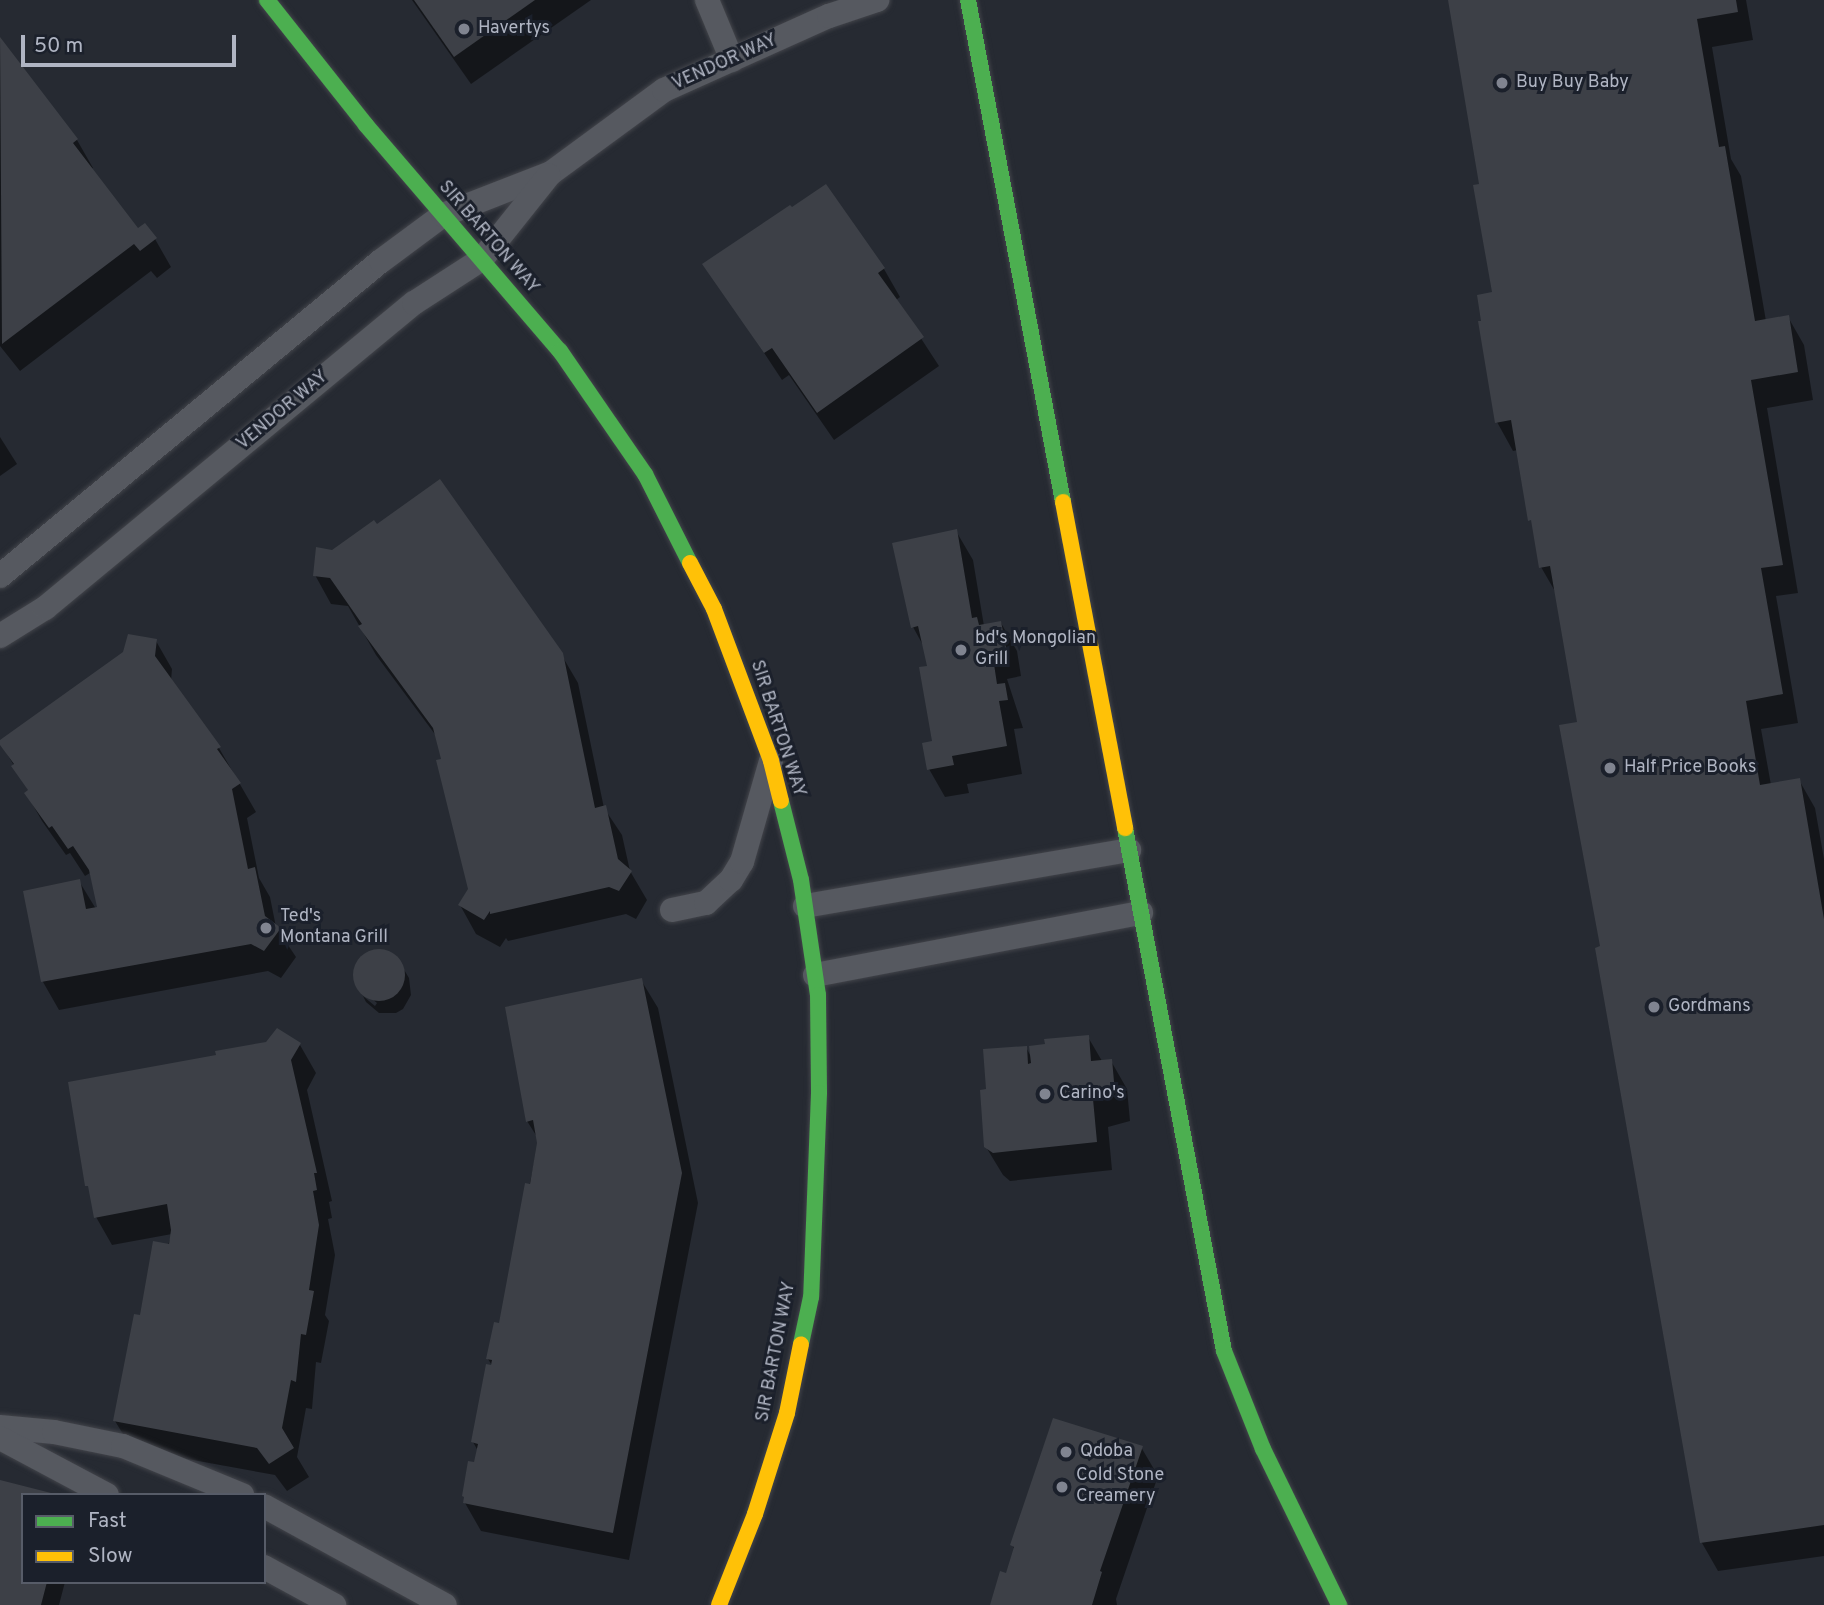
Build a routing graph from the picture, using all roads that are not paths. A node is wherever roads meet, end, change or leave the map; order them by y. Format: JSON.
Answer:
{"nodes":[{"id":1,"x":267,"y":0,"type":"edge"},
{"id":2,"x":707,"y":0,"type":"edge"},
{"id":3,"x":877,"y":0,"type":"edge"},
{"id":4,"x":968,"y":0,"type":"edge"},
{"id":5,"x":732,"y":60,"type":"junction"},
{"id":6,"x":551,"y":173,"type":"junction"},
{"id":7,"x":443,"y":215,"type":"junction"},
{"id":8,"x":482,"y":259,"type":"junction"},
{"id":9,"x":0,"y":576,"type":"edge"},
{"id":10,"x":0,"y":636,"type":"edge"},
{"id":11,"x":771,"y":761,"type":"junction"},
{"id":12,"x":1129,"y":850,"type":"junction"},
{"id":13,"x":805,"y":906,"type":"junction"},
{"id":14,"x":672,"y":910,"type":"dead end"},
{"id":15,"x":1141,"y":913,"type":"junction"},
{"id":16,"x":815,"y":975,"type":"junction"},
{"id":17,"x":0,"y":1427,"type":"edge"},
{"id":18,"x":0,"y":1438,"type":"edge"},
{"id":19,"x":103,"y":1493,"type":"edge"},
{"id":20,"x":237,"y":1493,"type":"edge"},
{"id":21,"x":266,"y":1507,"type":"edge"},
{"id":22,"x":266,"y":1568,"type":"edge"},
{"id":23,"x":334,"y":1605,"type":"edge"},
{"id":24,"x":445,"y":1605,"type":"edge"},
{"id":25,"x":719,"y":1605,"type":"edge"},
{"id":26,"x":1339,"y":1605,"type":"edge"}],
"edges":[{"from":1,"to":7,"type":"main road","name":"SIR BARTON WAY"},
{"from":2,"to":5,"type":"street"},
{"from":3,"to":5,"type":"street","name":"VENDOR WAY"},
{"from":4,"to":12,"type":"main road"},
{"from":5,"to":6,"type":"street","name":"VENDOR WAY"},
{"from":6,"to":7,"type":"street","name":"VENDOR WAY"},
{"from":6,"to":8,"type":"street","name":"VENDOR WAY"},
{"from":7,"to":8,"type":"main road","name":"SIR BARTON WAY"},
{"from":7,"to":9,"type":"street","name":"VENDOR WAY"},
{"from":8,"to":10,"type":"street","name":"VENDOR WAY"},
{"from":8,"to":11,"type":"main road","name":"SIR BARTON WAY"},
{"from":11,"to":13,"type":"main road","name":"SIR BARTON WAY"},
{"from":11,"to":14,"type":"street"},
{"from":12,"to":13,"type":"street"},
{"from":12,"to":15,"type":"main road"},
{"from":13,"to":16,"type":"main road","name":"SIR BARTON WAY"},
{"from":15,"to":16,"type":"street"},
{"from":15,"to":26,"type":"main road"},
{"from":16,"to":25,"type":"main road","name":"SIR BARTON WAY"},
{"from":17,"to":20,"type":"street"},
{"from":18,"to":19,"type":"street"},
{"from":21,"to":24,"type":"street"},
{"from":22,"to":23,"type":"street"}]}
